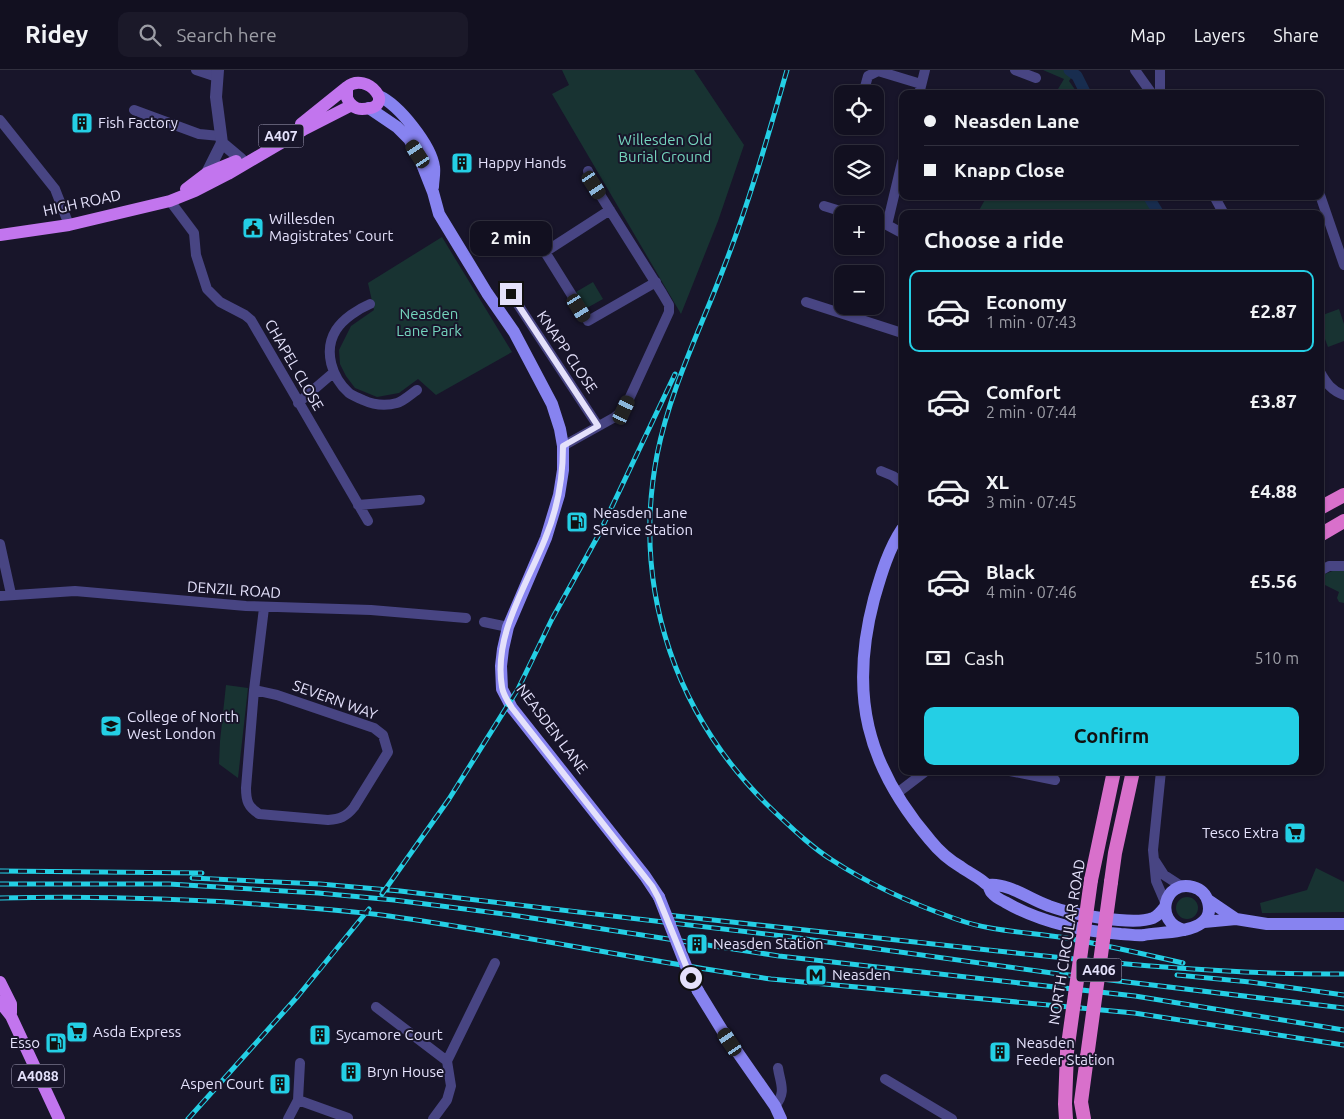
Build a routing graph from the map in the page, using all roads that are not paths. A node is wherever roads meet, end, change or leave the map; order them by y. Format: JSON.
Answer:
{"nodes":[{"id":1,"x":196,"y":70,"type":"edge"},
{"id":2,"x":925,"y":70,"type":"edge"},
{"id":3,"x":1015,"y":70,"type":"edge"},
{"id":4,"x":1135,"y":70,"type":"edge"},
{"id":5,"x":1160,"y":70,"type":"edge"},
{"id":6,"x":218,"y":73,"type":"edge"},
{"id":7,"x":373,"y":74,"type":"edge"},
{"id":8,"x":352,"y":78,"type":"edge"},
{"id":9,"x":1036,"y":78,"type":"dead end"},
{"id":10,"x":866,"y":85,"type":"edge"},
{"id":11,"x":920,"y":89,"type":"edge"},
{"id":12,"x":1149,"y":90,"type":"edge"},
{"id":13,"x":1160,"y":90,"type":"edge"},
{"id":14,"x":379,"y":96,"type":"junction"},
{"id":15,"x":352,"y":105,"type":"junction"},
{"id":16,"x":369,"y":108,"type":"junction"},
{"id":17,"x":134,"y":110,"type":"dead end"},
{"id":18,"x":0,"y":120,"type":"edge"},
{"id":19,"x":221,"y":139,"type":"junction"},
{"id":20,"x":240,"y":159,"type":"junction"},
{"id":21,"x":226,"y":170,"type":"junction"},
{"id":22,"x":588,"y":171,"type":"dead end"},
{"id":23,"x":207,"y":173,"type":"junction"},
{"id":24,"x":899,"y":175,"type":"edge"},
{"id":25,"x":433,"y":192,"type":"junction"},
{"id":26,"x":1322,"y":200,"type":"edge"},
{"id":27,"x":170,"y":201,"type":"junction"},
{"id":28,"x":824,"y":206,"type":"dead end"},
{"id":29,"x":834,"y":209,"type":"edge"},
{"id":30,"x":610,"y":210,"type":"junction"},
{"id":31,"x":884,"y":224,"type":"edge"},
{"id":32,"x":69,"y":225,"type":"junction"},
{"id":33,"x":887,"y":225,"type":"junction"},
{"id":34,"x":899,"y":231,"type":"edge"},
{"id":35,"x":0,"y":235,"type":"edge"},
{"id":36,"x":1344,"y":265,"type":"edge"},
{"id":37,"x":656,"y":282,"type":"junction"},
{"id":38,"x":511,"y":294,"type":"dead end"},
{"id":39,"x":806,"y":302,"type":"dead end"},
{"id":40,"x":370,"y":304,"type":"dead end"},
{"id":41,"x":899,"y":332,"type":"edge"},
{"id":42,"x":333,"y":373,"type":"junction"},
{"id":43,"x":1324,"y":379,"type":"edge"},
{"id":44,"x":417,"y":390,"type":"dead end"},
{"id":45,"x":1344,"y":395,"type":"edge"},
{"id":46,"x":298,"y":402,"type":"junction"},
{"id":47,"x":598,"y":426,"type":"junction"},
{"id":48,"x":563,"y":446,"type":"junction"},
{"id":49,"x":881,"y":471,"type":"dead end"},
{"id":50,"x":899,"y":481,"type":"edge"},
{"id":51,"x":1344,"y":495,"type":"edge"},
{"id":52,"x":420,"y":500,"type":"dead end"},
{"id":53,"x":358,"y":504,"type":"junction"},
{"id":54,"x":1324,"y":506,"type":"edge"},
{"id":55,"x":368,"y":521,"type":"dead end"},
{"id":56,"x":1344,"y":521,"type":"edge"},
{"id":57,"x":1324,"y":533,"type":"edge"},
{"id":58,"x":899,"y":534,"type":"edge"},
{"id":59,"x":0,"y":544,"type":"edge"},
{"id":60,"x":1344,"y":566,"type":"edge"},
{"id":61,"x":1324,"y":569,"type":"edge"},
{"id":62,"x":11,"y":594,"type":"junction"},
{"id":63,"x":0,"y":596,"type":"edge"},
{"id":64,"x":264,"y":608,"type":"junction"},
{"id":65,"x":466,"y":618,"type":"dead end"},
{"id":66,"x":484,"y":622,"type":"dead end"},
{"id":67,"x":508,"y":627,"type":"junction"},
{"id":68,"x":254,"y":690,"type":"junction"},
{"id":69,"x":921,"y":775,"type":"edge"},
{"id":70,"x":1030,"y":775,"type":"edge"},
{"id":71,"x":1113,"y":775,"type":"edge"},
{"id":72,"x":1132,"y":775,"type":"edge"},
{"id":73,"x":1160,"y":775,"type":"edge"},
{"id":74,"x":1054,"y":780,"type":"dead end"},
{"id":75,"x":896,"y":794,"type":"junction"},
{"id":76,"x":1153,"y":858,"type":"junction"},
{"id":77,"x":988,"y":885,"type":"junction"},
{"id":78,"x":1181,"y":886,"type":"junction"},
{"id":79,"x":1208,"y":900,"type":"junction"},
{"id":80,"x":1165,"y":905,"type":"junction"},
{"id":81,"x":1236,"y":919,"type":"junction"},
{"id":82,"x":1204,"y":922,"type":"junction"},
{"id":83,"x":1344,"y":924,"type":"edge"},
{"id":84,"x":1184,"y":930,"type":"junction"},
{"id":85,"x":495,"y":962,"type":"dead end"},
{"id":86,"x":0,"y":982,"type":"edge"},
{"id":87,"x":0,"y":1002,"type":"edge"},
{"id":88,"x":376,"y":1006,"type":"dead end"},
{"id":89,"x":11,"y":1016,"type":"junction"},
{"id":90,"x":447,"y":1060,"type":"junction"},
{"id":91,"x":300,"y":1063,"type":"dead end"},
{"id":92,"x":778,"y":1068,"type":"dead end"},
{"id":93,"x":885,"y":1079,"type":"dead end"},
{"id":94,"x":298,"y":1100,"type":"junction"},
{"id":95,"x":775,"y":1106,"type":"junction"},
{"id":96,"x":348,"y":1118,"type":"dead end"},
{"id":97,"x":59,"y":1119,"type":"edge"},
{"id":98,"x":288,"y":1119,"type":"edge"},
{"id":99,"x":434,"y":1119,"type":"edge"},
{"id":100,"x":781,"y":1119,"type":"edge"},
{"id":101,"x":952,"y":1119,"type":"edge"},
{"id":102,"x":1066,"y":1119,"type":"edge"},
{"id":103,"x":1084,"y":1119,"type":"edge"}],
"edges":[{"from":1,"to":6,"type":"street"},
{"from":2,"to":11,"type":"street"},
{"from":3,"to":9,"type":"street"},
{"from":4,"to":12,"type":"street"},
{"from":5,"to":13,"type":"street"},
{"from":6,"to":19,"type":"street"},
{"from":7,"to":8,"type":"main road"},
{"from":7,"to":14,"type":"main road"},
{"from":8,"to":15,"type":"main road"},
{"from":8,"to":20,"type":"main road","name":"HIGH ROAD","number":"A407"},
{"from":10,"to":11,"type":"street"},
{"from":14,"to":16,"type":"main road"},
{"from":14,"to":25,"type":"main road","name":"NEASDEN LANE"},
{"from":15,"to":16,"type":"main road"},
{"from":15,"to":21,"type":"main road","name":"HIGH ROAD","number":"A407"},
{"from":16,"to":25,"type":"main road","name":"NEASDEN LANE"},
{"from":17,"to":19,"type":"street"},
{"from":18,"to":32,"type":"street"},
{"from":19,"to":20,"type":"street"},
{"from":19,"to":21,"type":"street"},
{"from":19,"to":23,"type":"street"},
{"from":20,"to":21,"type":"main road","name":"HIGH ROAD","number":"A407"},
{"from":21,"to":23,"type":"main road","name":"HIGH ROAD","number":"A407"},
{"from":21,"to":27,"type":"main road","name":"HIGH ROAD","number":"A407"},
{"from":22,"to":30,"type":"street"},
{"from":23,"to":27,"type":"main road","name":"HIGH ROAD","number":"A407"},
{"from":24,"to":33,"type":"street"},
{"from":25,"to":48,"type":"main road","name":"NEASDEN LANE"},
{"from":26,"to":36,"type":"street"},
{"from":27,"to":32,"type":"main road","name":"HIGH ROAD","number":"A407"},
{"from":27,"to":46,"type":"street","name":"CHAPEL CLOSE"},
{"from":28,"to":29,"type":"street"},
{"from":30,"to":37,"type":"street"},
{"from":30,"to":37,"type":"street"},
{"from":31,"to":33,"type":"street"},
{"from":32,"to":35,"type":"main road","name":"HIGH ROAD","number":"A407"},
{"from":33,"to":34,"type":"street"},
{"from":37,"to":47,"type":"street"},
{"from":38,"to":47,"type":"street","name":"KNAPP CLOSE"},
{"from":39,"to":41,"type":"street"},
{"from":40,"to":42,"type":"street"},
{"from":42,"to":44,"type":"street"},
{"from":42,"to":46,"type":"street"},
{"from":43,"to":45,"type":"street"},
{"from":46,"to":53,"type":"street","name":"CHAPEL CLOSE"},
{"from":47,"to":48,"type":"street"},
{"from":48,"to":67,"type":"main road","name":"NEASDEN LANE"},
{"from":49,"to":50,"type":"street"},
{"from":51,"to":54,"type":"highway"},
{"from":52,"to":53,"type":"street"},
{"from":53,"to":55,"type":"street","name":"CHAPEL CLOSE"},
{"from":56,"to":57,"type":"highway"},
{"from":58,"to":75,"type":"main road"},
{"from":59,"to":62,"type":"street"},
{"from":60,"to":61,"type":"street"},
{"from":62,"to":63,"type":"street","name":"DENZIL ROAD"},
{"from":62,"to":64,"type":"street","name":"DENZIL ROAD"},
{"from":64,"to":65,"type":"street","name":"DENZIL ROAD"},
{"from":64,"to":68,"type":"street"},
{"from":66,"to":67,"type":"street"},
{"from":67,"to":95,"type":"main road","name":"NEASDEN LANE","bridge":true},
{"from":68,"to":68,"type":"street","name":"SEVERN WAY"},
{"from":69,"to":75,"type":"street"},
{"from":70,"to":74,"type":"street"},
{"from":71,"to":102,"type":"highway","name":"NORTH CIRCULAR ROAD","number":"A406","bridge":true},
{"from":72,"to":103,"type":"highway","number":"A406","bridge":true},
{"from":73,"to":76,"type":"street"},
{"from":75,"to":77,"type":"main road"},
{"from":76,"to":78,"type":"street"},
{"from":76,"to":80,"type":"street"},
{"from":77,"to":80,"type":"main road"},
{"from":77,"to":84,"type":"main road"},
{"from":78,"to":79,"type":"main road"},
{"from":78,"to":80,"type":"main road"},
{"from":79,"to":81,"type":"main road"},
{"from":79,"to":82,"type":"main road"},
{"from":80,"to":84,"type":"main road"},
{"from":81,"to":82,"type":"main road"},
{"from":81,"to":83,"type":"main road"},
{"from":82,"to":84,"type":"main road"},
{"from":85,"to":90,"type":"street"},
{"from":86,"to":89,"type":"main road","number":"A4088"},
{"from":87,"to":89,"type":"main road","number":"A4088"},
{"from":88,"to":90,"type":"street"},
{"from":89,"to":97,"type":"main road","number":"A4088"},
{"from":90,"to":99,"type":"street"},
{"from":91,"to":94,"type":"street"},
{"from":92,"to":95,"type":"street"},
{"from":93,"to":101,"type":"street"},
{"from":94,"to":96,"type":"street"},
{"from":94,"to":98,"type":"street"},
{"from":95,"to":100,"type":"main road","name":"NEASDEN LANE"}]}
